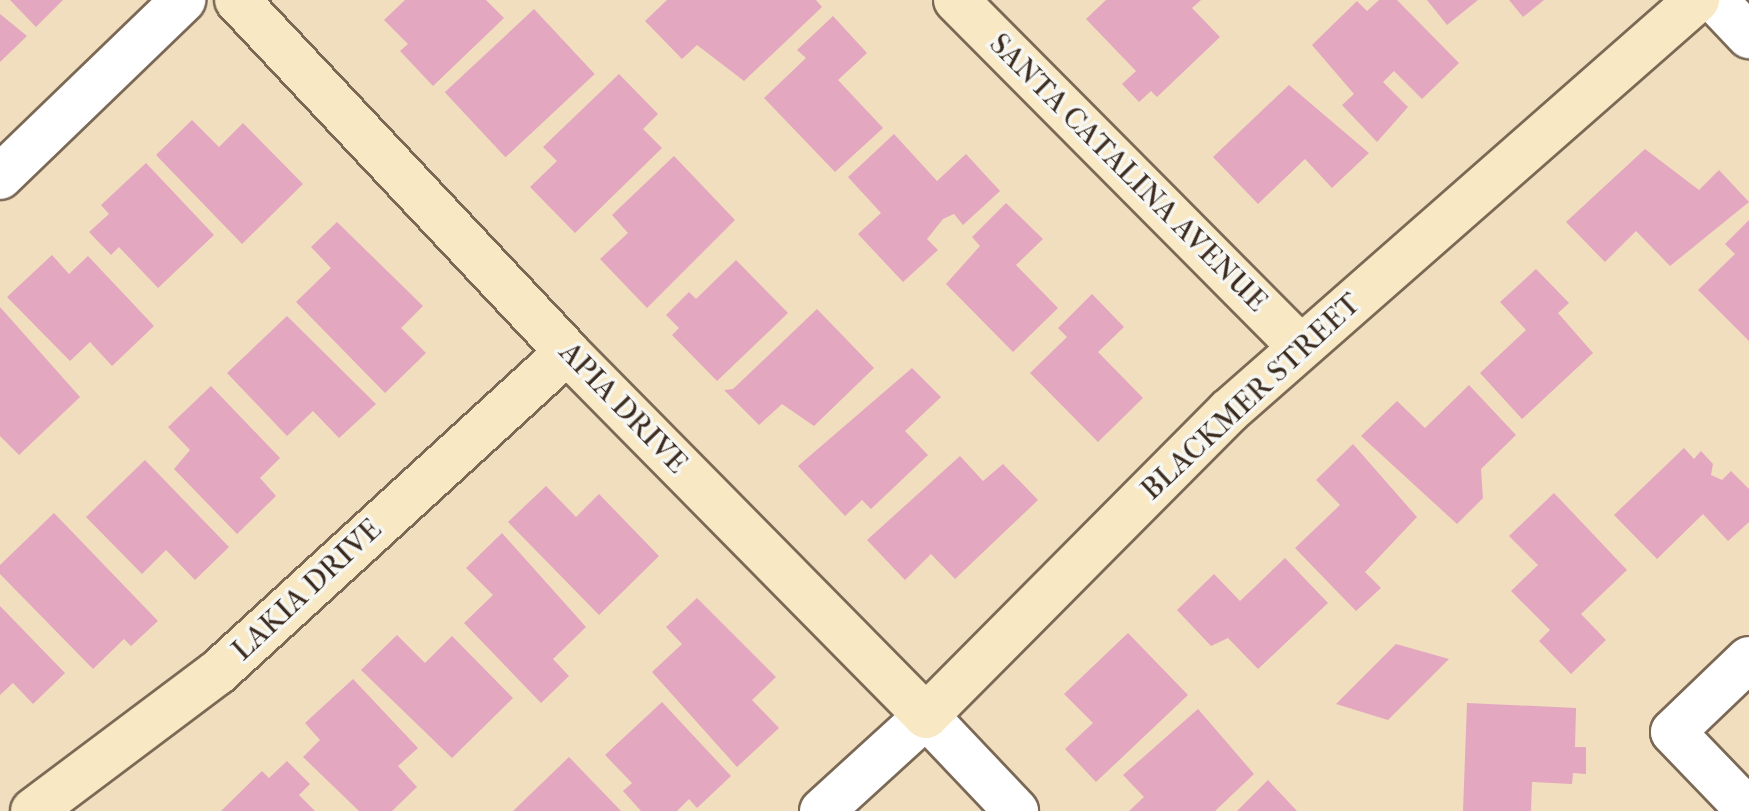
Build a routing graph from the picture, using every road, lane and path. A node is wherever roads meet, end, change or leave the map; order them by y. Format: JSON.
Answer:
{"nodes":[{"id":1,"x":183,"y":0,"type":"edge"},
{"id":2,"x":237,"y":0,"type":"edge"},
{"id":3,"x":956,"y":0,"type":"edge"},
{"id":4,"x":1697,"y":0,"type":"edge"},
{"id":5,"x":1715,"y":0,"type":"edge"},
{"id":6,"x":1749,"y":36,"type":"edge"},
{"id":7,"x":0,"y":177,"type":"edge"},
{"id":8,"x":1300,"y":347,"type":"junction"},
{"id":9,"x":567,"y":352,"type":"junction"},
{"id":10,"x":1749,"y":659,"type":"edge"},
{"id":11,"x":926,"y":716,"type":"junction"},
{"id":12,"x":33,"y":811,"type":"edge"},
{"id":13,"x":822,"y":811,"type":"edge"},
{"id":14,"x":1016,"y":811,"type":"edge"},
{"id":15,"x":1749,"y":811,"type":"edge"}],
"edges":[{"from":1,"to":7,"type":"street"},
{"from":2,"to":9,"type":"street","name":"APIA DRIVE"},
{"from":3,"to":8,"type":"street","name":"SANTA CATALINA AVENUE"},
{"from":4,"to":8,"type":"street","name":"BLACKMER STREET"},
{"from":5,"to":6,"type":"street"},
{"from":8,"to":11,"type":"street","name":"BLACKMER STREET"},
{"from":9,"to":11,"type":"street","name":"APIA DRIVE"},
{"from":9,"to":12,"type":"street","name":"LAKIA DRIVE"},
{"from":10,"to":15,"type":"street"},
{"from":11,"to":13,"type":"street","name":"BLACKMER STREET"},
{"from":11,"to":14,"type":"street","name":"APIA DRIVE"}]}
